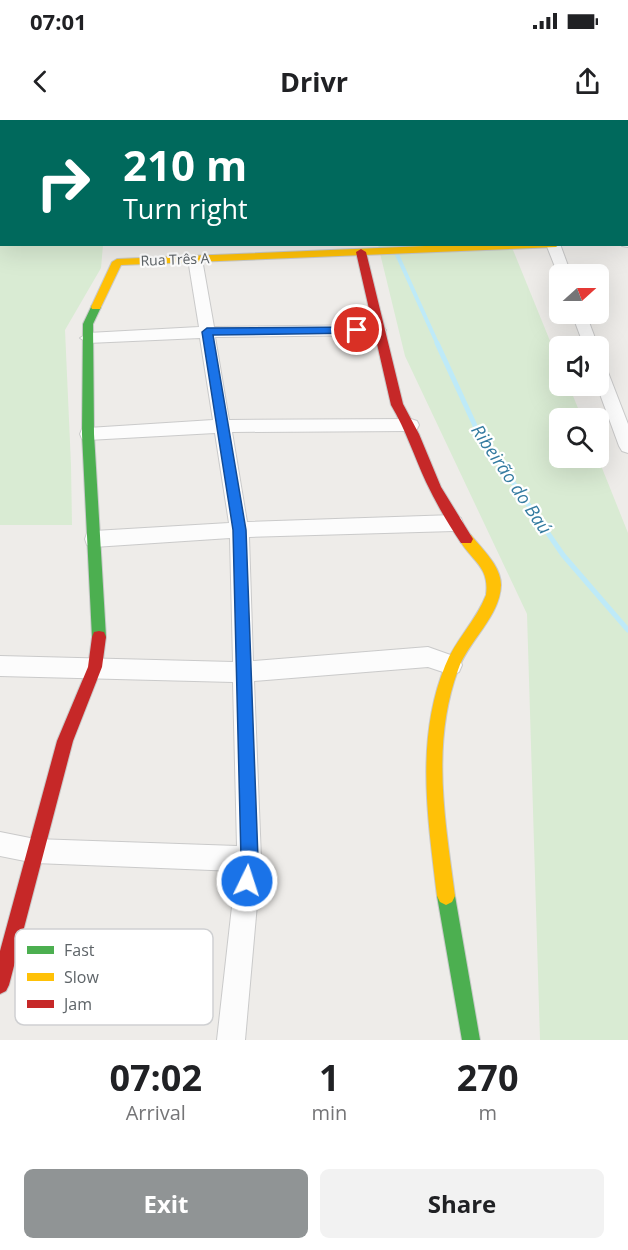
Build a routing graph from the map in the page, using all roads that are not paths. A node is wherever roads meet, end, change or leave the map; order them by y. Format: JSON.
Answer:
{"nodes":[{"id":1,"x":504,"y":246,"type":"edge"},
{"id":2,"x":555,"y":246,"type":"edge"},
{"id":3,"x":361,"y":252,"type":"junction"},
{"id":4,"x":195,"y":258,"type":"junction"},
{"id":5,"x":561,"y":264,"type":"edge"},
{"id":6,"x":378,"y":330,"type":"junction"},
{"id":7,"x":207,"y":332,"type":"junction"},
{"id":8,"x":88,"y":338,"type":"junction"},
{"id":9,"x":609,"y":396,"type":"edge"},
{"id":10,"x":411,"y":425,"type":"junction"},
{"id":11,"x":222,"y":426,"type":"junction"},
{"id":12,"x":88,"y":434,"type":"junction"},
{"id":13,"x":628,"y":446,"type":"edge"},
{"id":14,"x":454,"y":523,"type":"junction"},
{"id":15,"x":239,"y":530,"type":"junction"},
{"id":16,"x":94,"y":539,"type":"junction"},
{"id":17,"x":452,"y":665,"type":"junction"},
{"id":18,"x":0,"y":666,"type":"edge"},
{"id":19,"x":95,"y":668,"type":"junction"},
{"id":20,"x":244,"y":672,"type":"junction"},
{"id":21,"x":0,"y":844,"type":"edge"},
{"id":22,"x":35,"y":852,"type":"junction"},
{"id":23,"x":249,"y":859,"type":"junction"},
{"id":24,"x":0,"y":986,"type":"edge"},
{"id":25,"x":231,"y":1040,"type":"edge"},
{"id":26,"x":471,"y":1040,"type":"edge"}],
"edges":[{"from":1,"to":3,"type":"street","name":"Rua Três A"},
{"from":2,"to":5,"type":"street"},
{"from":3,"to":4,"type":"street","name":"Rua Três A"},
{"from":3,"to":6,"type":"street"},
{"from":4,"to":7,"type":"street"},
{"from":4,"to":8,"type":"street","name":"Rua Três A"},
{"from":6,"to":7,"type":"street"},
{"from":6,"to":10,"type":"street"},
{"from":7,"to":8,"type":"street"},
{"from":7,"to":11,"type":"street"},
{"from":8,"to":12,"type":"street"},
{"from":9,"to":13,"type":"street"},
{"from":10,"to":11,"type":"street"},
{"from":10,"to":14,"type":"street"},
{"from":11,"to":12,"type":"street"},
{"from":11,"to":15,"type":"street"},
{"from":12,"to":16,"type":"street"},
{"from":14,"to":15,"type":"street"},
{"from":14,"to":17,"type":"street"},
{"from":15,"to":16,"type":"street"},
{"from":15,"to":20,"type":"street"},
{"from":16,"to":19,"type":"street"},
{"from":17,"to":20,"type":"street"},
{"from":17,"to":26,"type":"street"},
{"from":18,"to":19,"type":"street"},
{"from":19,"to":20,"type":"street"},
{"from":19,"to":22,"type":"street"},
{"from":20,"to":23,"type":"street"},
{"from":21,"to":22,"type":"street"},
{"from":22,"to":23,"type":"street"},
{"from":22,"to":24,"type":"street"},
{"from":23,"to":25,"type":"street"}]}
